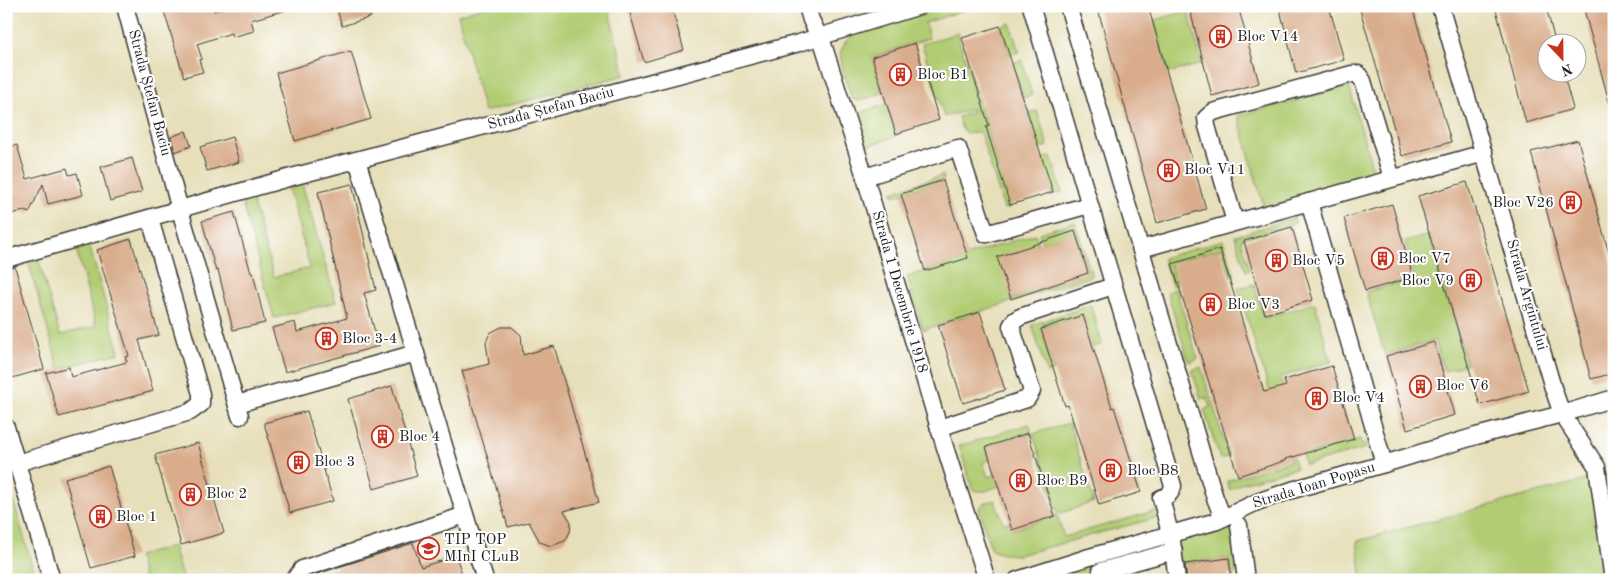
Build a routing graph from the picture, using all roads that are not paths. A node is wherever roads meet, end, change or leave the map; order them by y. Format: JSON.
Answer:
{"nodes":[{"id":1,"x":125,"y":6,"type":"edge"},
{"id":2,"x":807,"y":6,"type":"edge"},
{"id":3,"x":920,"y":6,"type":"edge"},
{"id":4,"x":1031,"y":6,"type":"edge"},
{"id":5,"x":1068,"y":6,"type":"edge"},
{"id":6,"x":1440,"y":6,"type":"edge"},
{"id":7,"x":820,"y":37,"type":"junction"},
{"id":8,"x":1484,"y":153,"type":"junction"},
{"id":9,"x":357,"y":160,"type":"junction"},
{"id":10,"x":865,"y":177,"type":"junction"},
{"id":11,"x":1392,"y":178,"type":"junction"},
{"id":12,"x":1309,"y":202,"type":"junction"},
{"id":13,"x":1089,"y":205,"type":"junction"},
{"id":14,"x":180,"y":210,"type":"junction"},
{"id":15,"x":150,"y":219,"type":"junction"},
{"id":16,"x":1235,"y":222,"type":"junction"},
{"id":17,"x":1140,"y":249,"type":"junction"},
{"id":18,"x":6,"y":259,"type":"edge"},
{"id":19,"x":1113,"y":286,"type":"junction"},
{"id":20,"x":416,"y":353,"type":"junction"},
{"id":21,"x":1614,"y":398,"type":"edge"},
{"id":22,"x":1562,"y":414,"type":"junction"},
{"id":23,"x":6,"y":427,"type":"edge"},
{"id":24,"x":939,"y":428,"type":"junction"},
{"id":25,"x":17,"y":463,"type":"junction"},
{"id":26,"x":1384,"y":464,"type":"junction"},
{"id":27,"x":465,"y":515,"type":"junction"},
{"id":28,"x":1223,"y":518,"type":"junction"},
{"id":29,"x":1239,"y":525,"type":"dead end"},
{"id":30,"x":1171,"y":534,"type":"junction"},
{"id":31,"x":1174,"y":551,"type":"junction"},
{"id":32,"x":52,"y":580,"type":"edge"},
{"id":33,"x":294,"y":580,"type":"edge"},
{"id":34,"x":485,"y":580,"type":"edge"},
{"id":35,"x":987,"y":580,"type":"edge"},
{"id":36,"x":1017,"y":580,"type":"edge"},
{"id":37,"x":1103,"y":580,"type":"edge"},
{"id":38,"x":1177,"y":580,"type":"edge"},
{"id":39,"x":1246,"y":580,"type":"edge"},
{"id":40,"x":1613,"y":580,"type":"edge"}],
"edges":[{"from":1,"to":14,"type":"street","name":"Strada Ștefan Baciu"},
{"from":2,"to":7,"type":"street","name":"Strada 1 Decembrie 1918"},
{"from":3,"to":7,"type":"street","name":"Strada Ștefan Baciu"},
{"from":4,"to":13,"type":"street"},
{"from":5,"to":17,"type":"street"},
{"from":6,"to":8,"type":"street","name":"Strada Argintului"},
{"from":7,"to":9,"type":"street","name":"Strada Ștefan Baciu"},
{"from":7,"to":10,"type":"street","name":"Strada 1 Decembrie 1918"},
{"from":8,"to":11,"type":"street"},
{"from":8,"to":22,"type":"street","name":"Strada Argintului"},
{"from":9,"to":14,"type":"street","name":"Strada Ștefan Baciu"},
{"from":9,"to":20,"type":"street"},
{"from":10,"to":13,"type":"street"},
{"from":10,"to":24,"type":"street","name":"Strada 1 Decembrie 1918"},
{"from":11,"to":12,"type":"street"},
{"from":11,"to":16,"type":"street"},
{"from":12,"to":16,"type":"street"},
{"from":12,"to":26,"type":"street"},
{"from":13,"to":19,"type":"street"},
{"from":14,"to":15,"type":"street","name":"Strada Ștefan Baciu"},
{"from":14,"to":20,"type":"street"},
{"from":15,"to":18,"type":"street","name":"Strada Ștefan Baciu"},
{"from":15,"to":25,"type":"street"},
{"from":16,"to":17,"type":"street"},
{"from":17,"to":28,"type":"street"},
{"from":19,"to":24,"type":"street"},
{"from":19,"to":30,"type":"street"},
{"from":20,"to":27,"type":"street"},
{"from":21,"to":22,"type":"street","name":"Strada Ioan Popasu"},
{"from":22,"to":26,"type":"street","name":"Strada Ioan Popasu"},
{"from":22,"to":40,"type":"street","name":"Strada Argintului"},
{"from":23,"to":25,"type":"street"},
{"from":24,"to":35,"type":"street","name":"Strada 1 Decembrie 1918"},
{"from":25,"to":32,"type":"street"},
{"from":26,"to":28,"type":"street","name":"Strada Ioan Popasu"},
{"from":27,"to":33,"type":"street"},
{"from":27,"to":34,"type":"street"},
{"from":28,"to":30,"type":"street","name":"Strada Ioan Popasu"},
{"from":29,"to":39,"type":"street"},
{"from":30,"to":31,"type":"street"},
{"from":30,"to":36,"type":"street","name":"Strada Ioan Popasu"},
{"from":31,"to":37,"type":"street"},
{"from":31,"to":38,"type":"street"}]}
